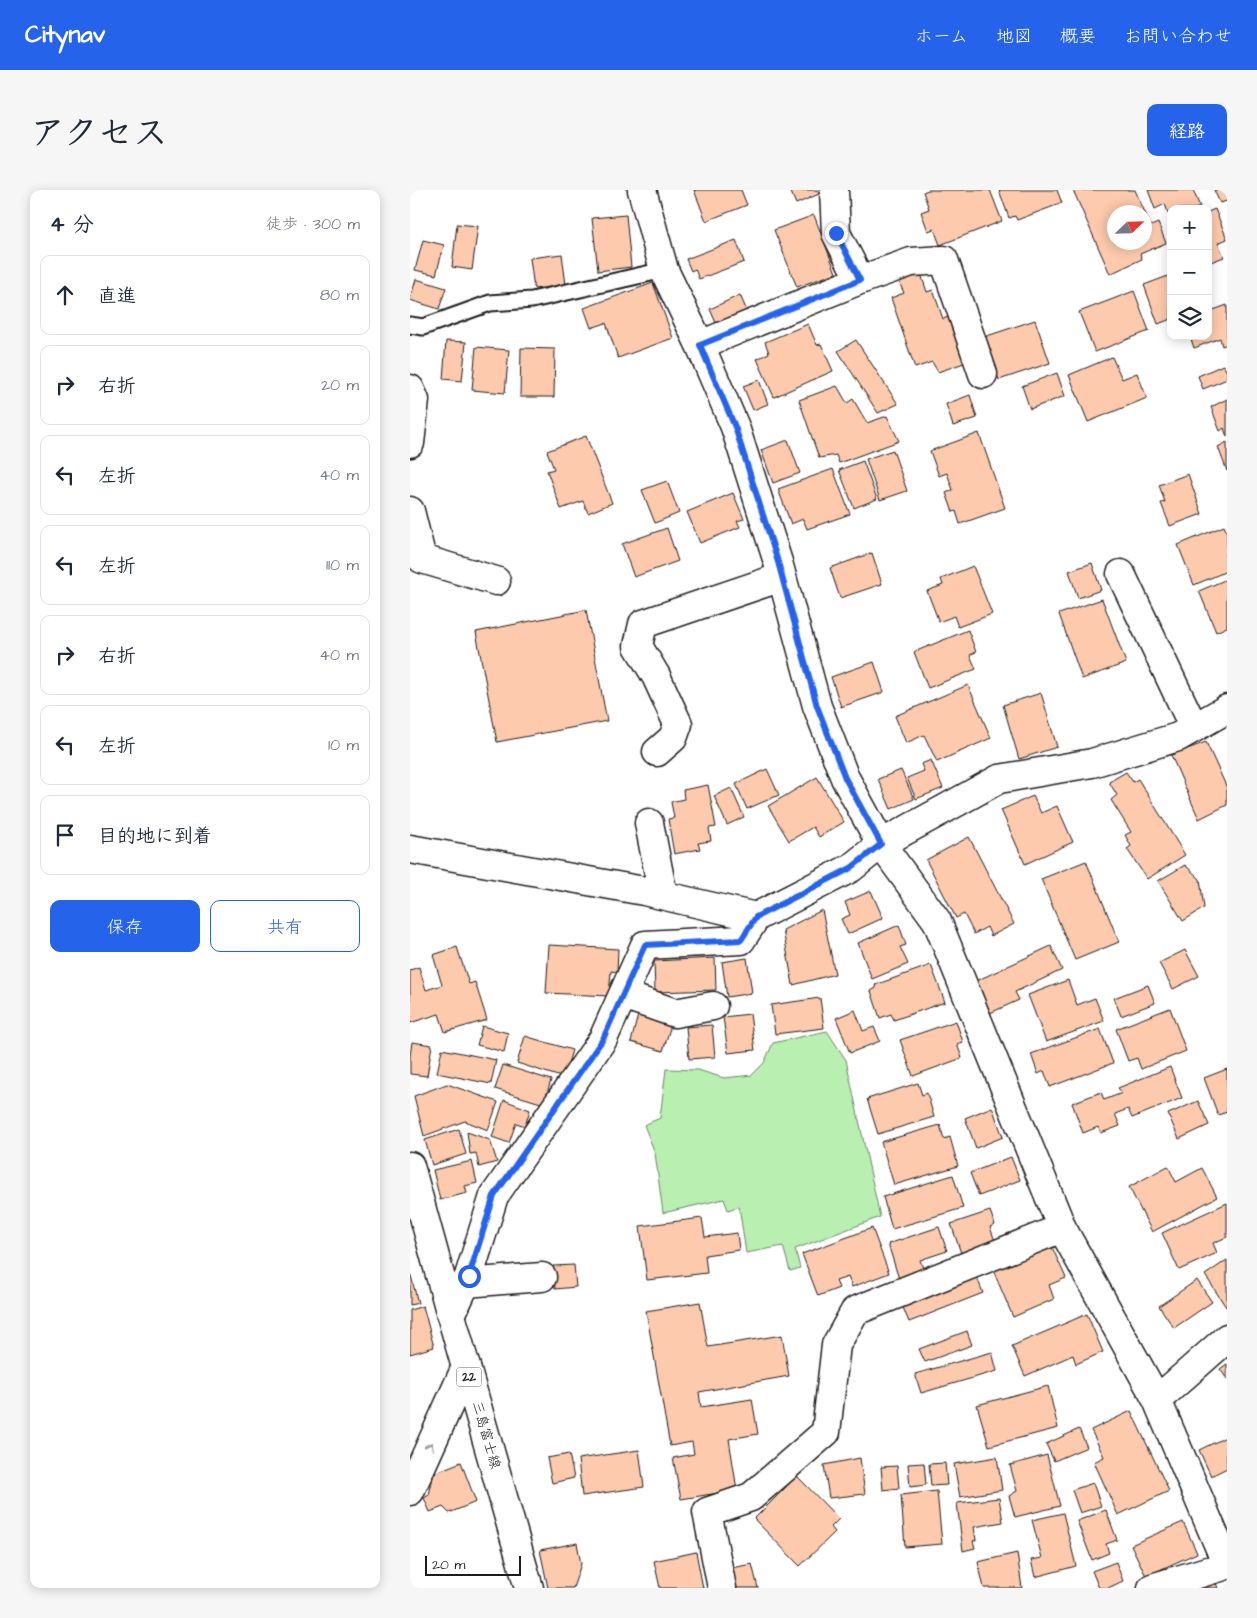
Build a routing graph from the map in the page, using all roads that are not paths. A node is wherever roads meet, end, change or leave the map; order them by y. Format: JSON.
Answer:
{"nodes":[{"id":1,"x":642,"y":190,"type":"edge"},
{"id":2,"x":834,"y":190,"type":"edge"},
{"id":3,"x":664,"y":270,"type":"junction"},
{"id":4,"x":860,"y":280,"type":"junction"},
{"id":5,"x":410,"y":325,"type":"edge"},
{"id":6,"x":700,"y":345,"type":"junction"},
{"id":7,"x":982,"y":374,"type":"dead end"},
{"id":8,"x":410,"y":389,"type":"edge"},
{"id":9,"x":410,"y":443,"type":"edge"},
{"id":10,"x":410,"y":511,"type":"edge"},
{"id":11,"x":416,"y":560,"type":"edge"},
{"id":12,"x":1121,"y":574,"type":"dead end"},
{"id":13,"x":782,"y":577,"type":"junction"},
{"id":14,"x":496,"y":581,"type":"dead end"},
{"id":15,"x":1227,"y":709,"type":"edge"},
{"id":16,"x":1194,"y":728,"type":"junction"},
{"id":17,"x":657,"y":752,"type":"dead end"},
{"id":18,"x":649,"y":823,"type":"dead end"},
{"id":19,"x":881,"y":844,"type":"junction"},
{"id":20,"x":410,"y":849,"type":"edge"},
{"id":21,"x":663,"y":895,"type":"junction"},
{"id":22,"x":756,"y":917,"type":"junction"},
{"id":23,"x":623,"y":994,"type":"junction"},
{"id":24,"x":713,"y":1006,"type":"dead end"},
{"id":25,"x":410,"y":1166,"type":"edge"},
{"id":26,"x":1062,"y":1228,"type":"junction"},
{"id":27,"x":542,"y":1277,"type":"dead end"},
{"id":28,"x":466,"y":1283,"type":"junction"},
{"id":29,"x":451,"y":1315,"type":"junction"},
{"id":30,"x":1227,"y":1338,"type":"edge"},
{"id":31,"x":466,"y":1367,"type":"junction"},
{"id":32,"x":1157,"y":1400,"type":"junction"},
{"id":33,"x":410,"y":1491,"type":"edge"},
{"id":34,"x":530,"y":1588,"type":"edge"},
{"id":35,"x":722,"y":1588,"type":"edge"},
{"id":36,"x":1152,"y":1588,"type":"edge"}],
"edges":[{"from":1,"to":3,"type":"street"},
{"from":2,"to":4,"type":"street"},
{"from":3,"to":5,"type":"lane"},
{"from":3,"to":6,"type":"street"},
{"from":4,"to":6,"type":"street"},
{"from":4,"to":7,"type":"street"},
{"from":6,"to":13,"type":"street"},
{"from":8,"to":9,"type":"street"},
{"from":10,"to":11,"type":"street"},
{"from":11,"to":14,"type":"street"},
{"from":12,"to":16,"type":"street"},
{"from":13,"to":17,"type":"street"},
{"from":13,"to":19,"type":"street"},
{"from":15,"to":16,"type":"street"},
{"from":16,"to":19,"type":"street"},
{"from":18,"to":21,"type":"street"},
{"from":19,"to":22,"type":"street"},
{"from":19,"to":26,"type":"street"},
{"from":20,"to":21,"type":"street"},
{"from":21,"to":22,"type":"street"},
{"from":22,"to":23,"type":"street"},
{"from":23,"to":24,"type":"street"},
{"from":23,"to":28,"type":"street"},
{"from":25,"to":29,"type":"street","name":"三島富士線","number":"22"},
{"from":26,"to":32,"type":"street"},
{"from":26,"to":35,"type":"street"},
{"from":27,"to":28,"type":"street"},
{"from":28,"to":29,"type":"street"},
{"from":29,"to":31,"type":"street","name":"三島富士線","number":"22"},
{"from":30,"to":32,"type":"street"},
{"from":33,"to":31,"type":"street","one_way":true},
{"from":31,"to":34,"type":"street","name":"三島富士線","number":"22"},
{"from":32,"to":36,"type":"street"}]}
